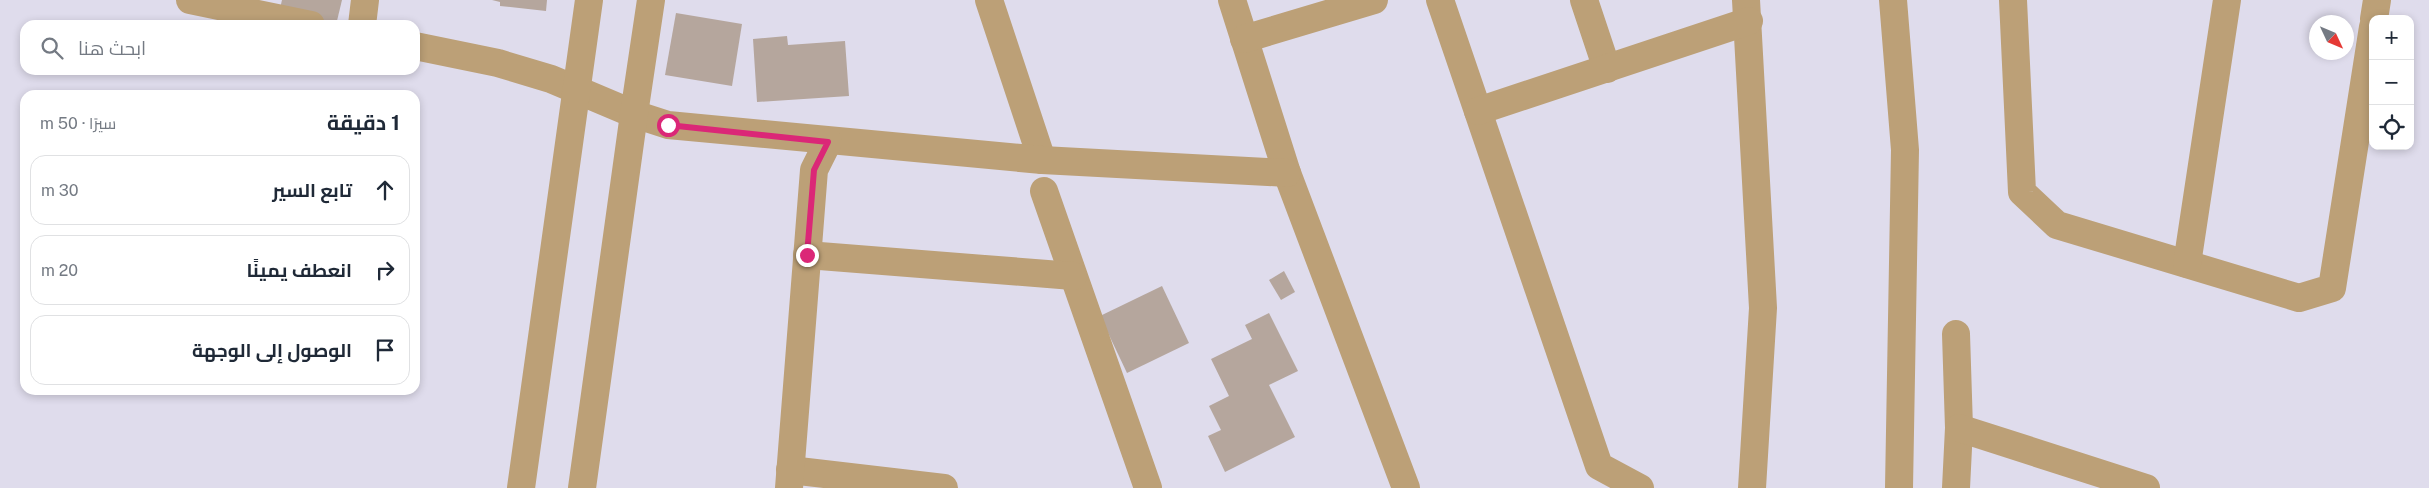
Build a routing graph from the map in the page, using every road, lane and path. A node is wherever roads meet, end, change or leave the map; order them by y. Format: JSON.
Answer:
{"nodes":[{"id":1,"x":190,"y":0,"type":"edge"},
{"id":2,"x":365,"y":0,"type":"edge"},
{"id":3,"x":589,"y":0,"type":"edge"},
{"id":4,"x":652,"y":0,"type":"edge"},
{"id":5,"x":989,"y":0,"type":"edge"},
{"id":6,"x":1232,"y":0,"type":"edge"},
{"id":7,"x":1374,"y":0,"type":"edge"},
{"id":8,"x":1440,"y":0,"type":"edge"},
{"id":9,"x":1584,"y":0,"type":"edge"},
{"id":10,"x":1893,"y":0,"type":"edge"},
{"id":11,"x":2013,"y":0,"type":"edge"},
{"id":12,"x":2226,"y":0,"type":"edge"},
{"id":13,"x":2377,"y":0,"type":"edge"},
{"id":14,"x":1747,"y":10,"type":"edge"},
{"id":15,"x":2375,"y":15,"type":"edge"},
{"id":16,"x":287,"y":20,"type":"edge"},
{"id":17,"x":363,"y":20,"type":"edge"},
{"id":18,"x":1244,"y":38,"type":"junction"},
{"id":19,"x":420,"y":47,"type":"edge"},
{"id":20,"x":2369,"y":52,"type":"edge"},
{"id":21,"x":1606,"y":69,"type":"junction"},
{"id":22,"x":577,"y":89,"type":"junction"},
{"id":23,"x":1478,"y":111,"type":"junction"},
{"id":24,"x":634,"y":114,"type":"junction"},
{"id":25,"x":828,"y":142,"type":"junction"},
{"id":26,"x":1042,"y":160,"type":"junction"},
{"id":27,"x":1287,"y":173,"type":"junction"},
{"id":28,"x":1044,"y":191,"type":"dead end"},
{"id":29,"x":807,"y":255,"type":"junction"},
{"id":30,"x":2187,"y":264,"type":"junction"},
{"id":31,"x":1074,"y":276,"type":"junction"},
{"id":32,"x":1956,"y":334,"type":"dead end"},
{"id":33,"x":1959,"y":428,"type":"junction"},
{"id":34,"x":790,"y":479,"type":"edge"},
{"id":35,"x":521,"y":488,"type":"edge"},
{"id":36,"x":582,"y":488,"type":"edge"},
{"id":37,"x":944,"y":488,"type":"edge"},
{"id":38,"x":1148,"y":488,"type":"edge"},
{"id":39,"x":1406,"y":488,"type":"edge"},
{"id":40,"x":1640,"y":488,"type":"edge"},
{"id":41,"x":1752,"y":488,"type":"edge"},
{"id":42,"x":1899,"y":488,"type":"edge"},
{"id":43,"x":1956,"y":488,"type":"edge"},
{"id":44,"x":2146,"y":488,"type":"edge"}],
"edges":[{"from":1,"to":16,"type":"street"},
{"from":2,"to":17,"type":"street"},
{"from":3,"to":22,"type":"street"},
{"from":4,"to":24,"type":"street"},
{"from":5,"to":26,"type":"street"},
{"from":6,"to":18,"type":"street"},
{"from":7,"to":18,"type":"street"},
{"from":8,"to":23,"type":"street"},
{"from":9,"to":21,"type":"street"},
{"from":10,"to":42,"type":"street"},
{"from":11,"to":30,"type":"street"},
{"from":12,"to":30,"type":"street"},
{"from":13,"to":15,"type":"street"},
{"from":14,"to":21,"type":"street"},
{"from":14,"to":41,"type":"street"},
{"from":18,"to":27,"type":"street"},
{"from":19,"to":22,"type":"street"},
{"from":20,"to":30,"type":"street"},
{"from":21,"to":23,"type":"street"},
{"from":22,"to":24,"type":"street"},
{"from":22,"to":35,"type":"street"},
{"from":23,"to":40,"type":"street"},
{"from":24,"to":25,"type":"street"},
{"from":24,"to":36,"type":"street"},
{"from":25,"to":26,"type":"street"},
{"from":25,"to":29,"type":"street"},
{"from":26,"to":27,"type":"street"},
{"from":27,"to":39,"type":"street"},
{"from":28,"to":31,"type":"street"},
{"from":29,"to":31,"type":"street"},
{"from":29,"to":34,"type":"street"},
{"from":31,"to":38,"type":"street"},
{"from":32,"to":33,"type":"street"},
{"from":33,"to":43,"type":"street"},
{"from":33,"to":44,"type":"street"},
{"from":34,"to":37,"type":"street"}]}
